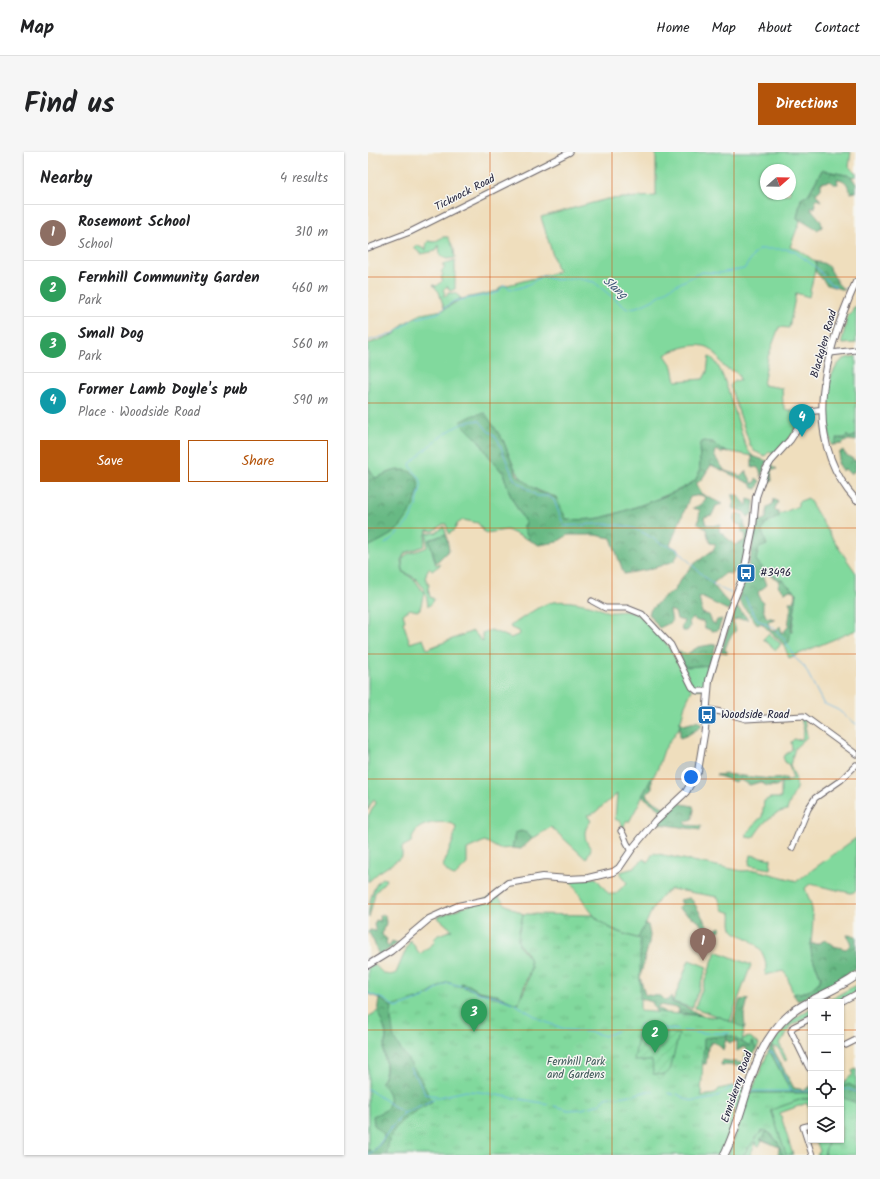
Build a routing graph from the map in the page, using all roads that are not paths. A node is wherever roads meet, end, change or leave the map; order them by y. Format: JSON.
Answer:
{"nodes":[{"id":1,"x":570,"y":152,"type":"edge"},
{"id":2,"x":368,"y":248,"type":"edge"},
{"id":3,"x":856,"y":282,"type":"edge"},
{"id":4,"x":856,"y":350,"type":"edge"},
{"id":5,"x":831,"y":353,"type":"junction"},
{"id":6,"x":821,"y":410,"type":"junction"},
{"id":7,"x":856,"y":500,"type":"edge"},
{"id":8,"x":592,"y":601,"type":"dead end"},
{"id":9,"x":707,"y":691,"type":"junction"},
{"id":10,"x":706,"y":710,"type":"junction"},
{"id":11,"x":856,"y":754,"type":"edge"},
{"id":12,"x":856,"y":764,"type":"edge"},
{"id":13,"x":621,"y":830,"type":"dead end"},
{"id":14,"x":792,"y":848,"type":"dead end"},
{"id":15,"x":632,"y":849,"type":"junction"},
{"id":16,"x":368,"y":965,"type":"edge"},
{"id":17,"x":856,"y":976,"type":"edge"},
{"id":18,"x":856,"y":994,"type":"edge"},
{"id":19,"x":844,"y":1000,"type":"edge"},
{"id":20,"x":808,"y":1020,"type":"edge"},
{"id":21,"x":856,"y":1040,"type":"edge"},
{"id":22,"x":846,"y":1045,"type":"dead end"},
{"id":23,"x":808,"y":1064,"type":"edge"},
{"id":24,"x":808,"y":1126,"type":"edge"},
{"id":25,"x":808,"y":1143,"type":"edge"},
{"id":26,"x":808,"y":1143,"type":"edge"},
{"id":27,"x":724,"y":1155,"type":"edge"},
{"id":28,"x":812,"y":1155,"type":"edge"}],
"edges":[{"from":1,"to":2,"type":"street","name":"Ticknock Road"},
{"from":3,"to":5,"type":"street","name":"Blackglen Road"},
{"from":4,"to":5,"type":"street"},
{"from":5,"to":6,"type":"street","name":"Blackglen Road"},
{"from":6,"to":7,"type":"street","name":"Blackglen Road"},
{"from":6,"to":9,"type":"street"},
{"from":8,"to":9,"type":"street"},
{"from":9,"to":10,"type":"street"},
{"from":10,"to":11,"type":"street"},
{"from":10,"to":15,"type":"street"},
{"from":12,"to":14,"type":"street"},
{"from":13,"to":15,"type":"street"},
{"from":15,"to":16,"type":"street"},
{"from":17,"to":27,"type":"main road","name":"Enniskerry Road"},
{"from":18,"to":19,"type":"street"},
{"from":20,"to":23,"type":"street"},
{"from":21,"to":22,"type":"street"},
{"from":24,"to":25,"type":"street"},
{"from":26,"to":28,"type":"street"}]}
